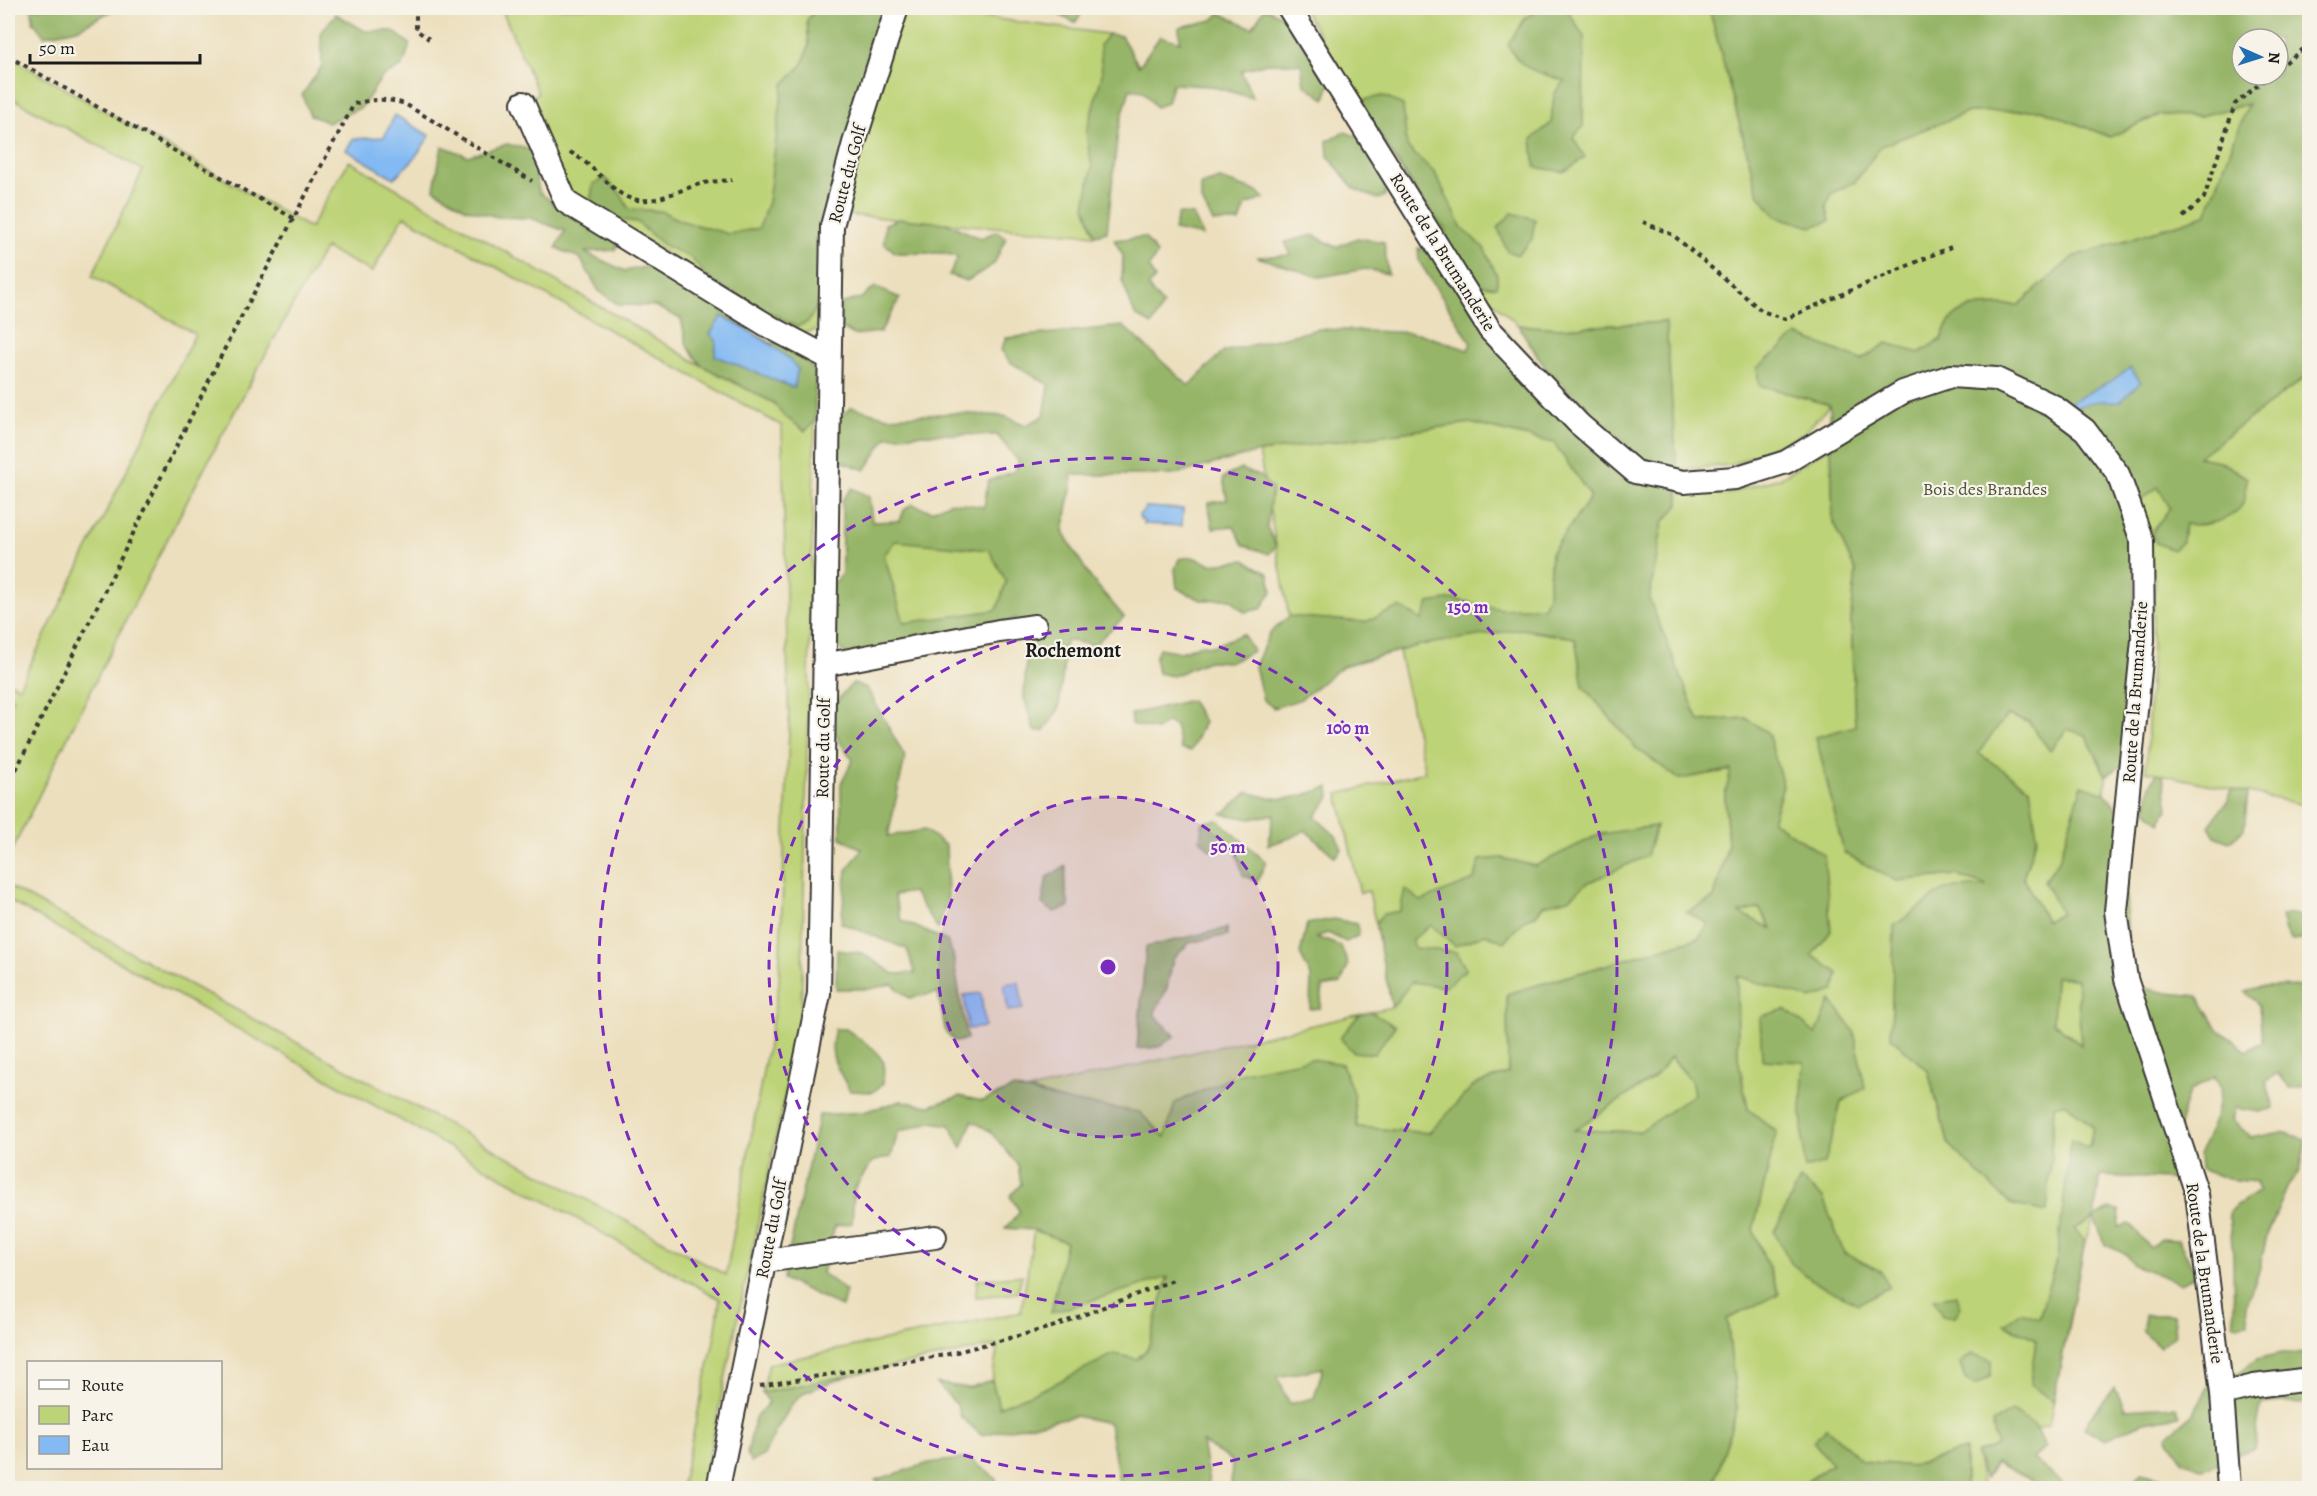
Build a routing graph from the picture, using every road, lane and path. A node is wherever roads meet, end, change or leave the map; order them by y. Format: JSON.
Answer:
{"nodes":[{"id":1,"x":420,"y":8,"type":"edge"},
{"id":2,"x":897,"y":8,"type":"edge"},
{"id":3,"x":1289,"y":8,"type":"edge"},
{"id":4,"x":429,"y":39,"type":"dead end"},
{"id":5,"x":2310,"y":44,"type":"edge"},
{"id":6,"x":8,"y":56,"type":"edge"},
{"id":7,"x":2290,"y":59,"type":"edge"},
{"id":8,"x":2256,"y":87,"type":"edge"},
{"id":9,"x":523,"y":103,"type":"dead end"},
{"id":10,"x":538,"y":141,"type":"junction"},
{"id":11,"x":732,"y":180,"type":"dead end"},
{"id":12,"x":536,"y":183,"type":"dead end"},
{"id":13,"x":2183,"y":217,"type":"dead end"},
{"id":14,"x":292,"y":218,"type":"junction"},
{"id":15,"x":1643,"y":222,"type":"dead end"},
{"id":16,"x":1951,"y":247,"type":"dead end"},
{"id":17,"x":829,"y":358,"type":"junction"},
{"id":18,"x":1035,"y":626,"type":"dead end"},
{"id":19,"x":824,"y":665,"type":"junction"},
{"id":20,"x":8,"y":786,"type":"edge"},
{"id":21,"x":935,"y":1237,"type":"dead end"},
{"id":22,"x":765,"y":1261,"type":"junction"},
{"id":23,"x":1176,"y":1280,"type":"dead end"},
{"id":24,"x":2310,"y":1379,"type":"edge"},
{"id":25,"x":739,"y":1389,"type":"junction"},
{"id":26,"x":2222,"y":1394,"type":"junction"},
{"id":27,"x":718,"y":1488,"type":"edge"},
{"id":28,"x":2229,"y":1488,"type":"edge"}],
"edges":[{"from":1,"to":4,"type":"path"},
{"from":2,"to":17,"type":"street","name":"Route du Golf"},
{"from":3,"to":26,"type":"street","name":"Route de la Brumanderie"},
{"from":5,"to":7,"type":"path"},
{"from":6,"to":14,"type":"path"},
{"from":8,"to":13,"type":"path"},
{"from":9,"to":10,"type":"street"},
{"from":10,"to":11,"type":"path"},
{"from":10,"to":17,"type":"street"},
{"from":12,"to":14,"type":"path"},
{"from":14,"to":20,"type":"path"},
{"from":15,"to":16,"type":"path"},
{"from":17,"to":19,"type":"street","name":"Route du Golf"},
{"from":18,"to":19,"type":"street"},
{"from":19,"to":22,"type":"street","name":"Route du Golf"},
{"from":21,"to":22,"type":"street"},
{"from":22,"to":25,"type":"street","name":"Route du Golf"},
{"from":23,"to":25,"type":"path"},
{"from":24,"to":26,"type":"street"},
{"from":25,"to":27,"type":"street","name":"Route du Golf"},
{"from":26,"to":28,"type":"street","name":"Route de la Brumanderie"}]}
